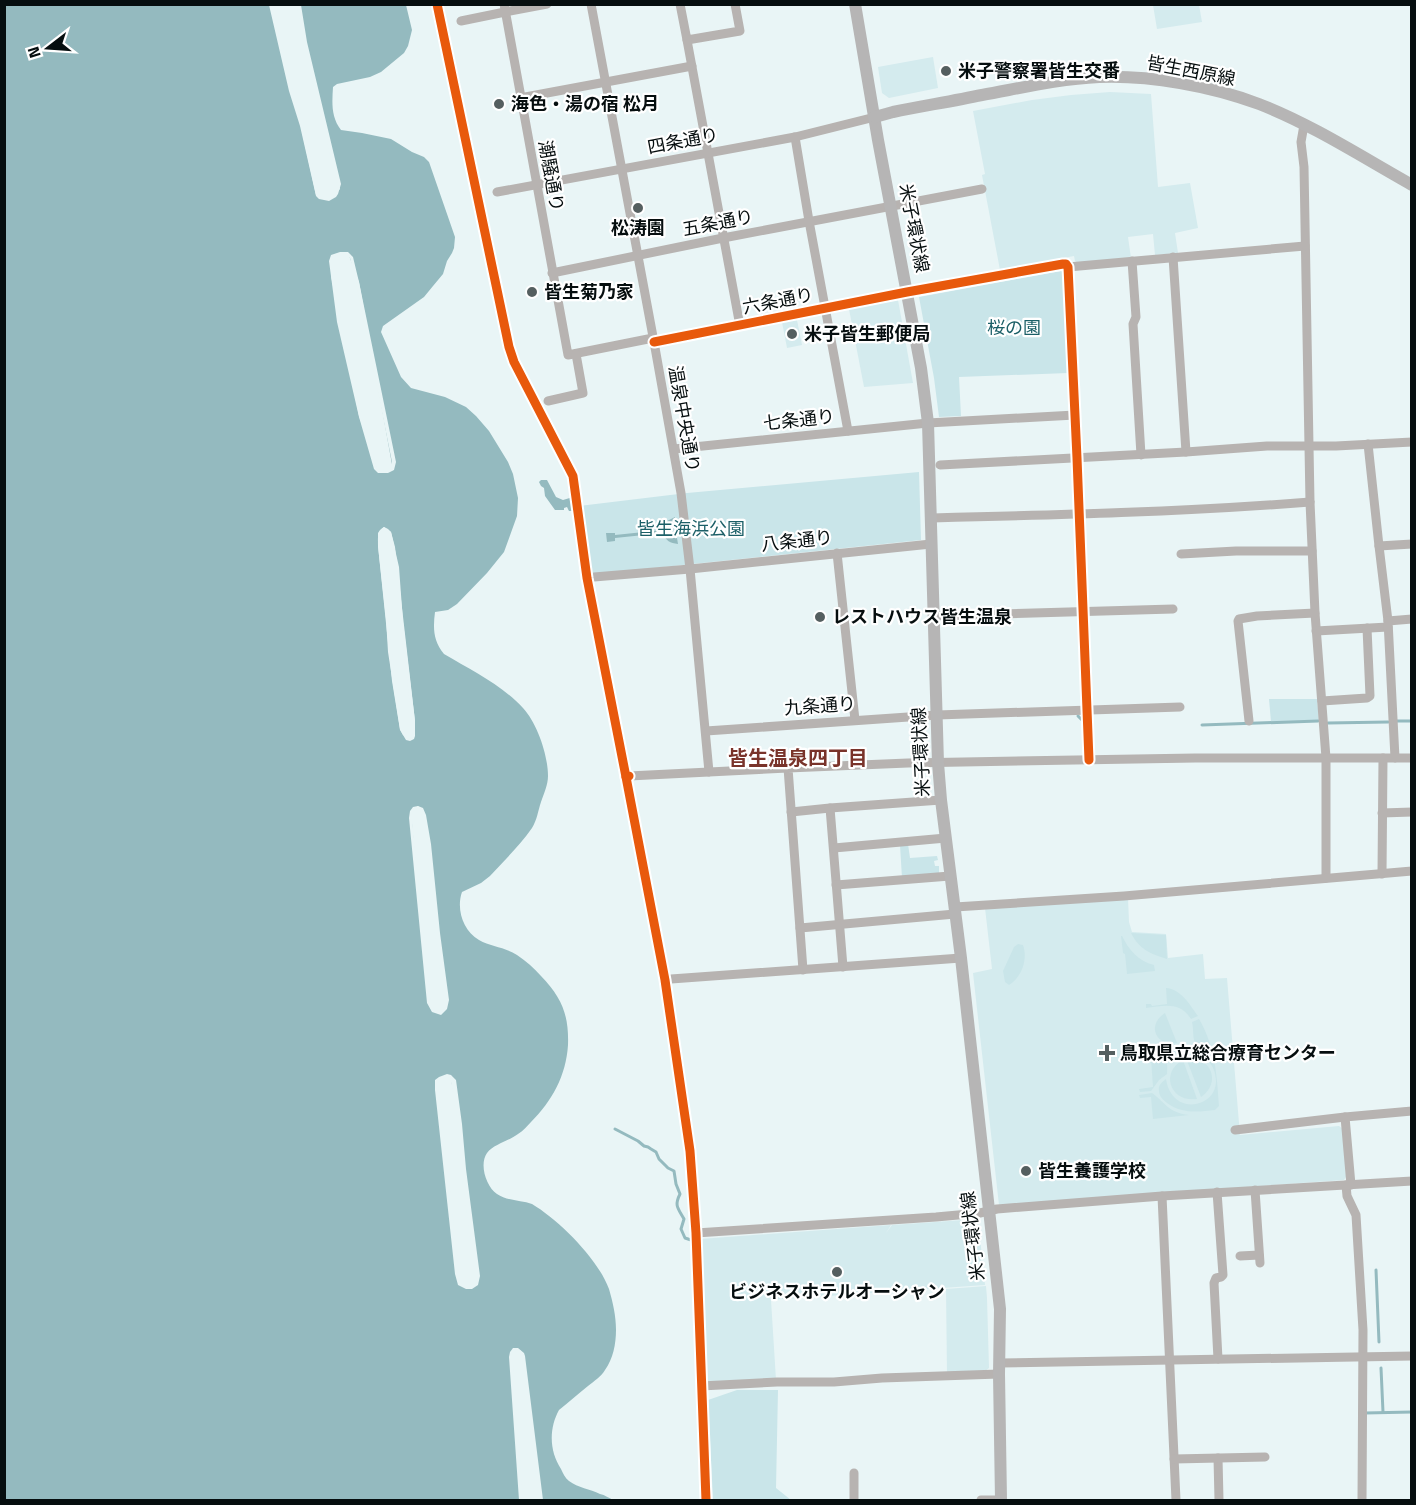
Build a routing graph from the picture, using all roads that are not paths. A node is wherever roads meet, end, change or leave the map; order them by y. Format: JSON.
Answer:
{"nodes":[{"id":1,"x":548,"y":4,"type":"edge"},
{"id":2,"x":591,"y":4,"type":"edge"},
{"id":3,"x":681,"y":4,"type":"edge"},
{"id":4,"x":735,"y":4,"type":"edge"},
{"id":5,"x":855,"y":4,"type":"edge"},
{"id":6,"x":504,"y":8,"type":"edge"},
{"id":7,"x":461,"y":21,"type":"dead end"},
{"id":8,"x":687,"y":39,"type":"junction"},
{"id":9,"x":692,"y":66,"type":"junction"},
{"id":10,"x":606,"y":82,"type":"junction"},
{"id":11,"x":520,"y":98,"type":"junction"},
{"id":12,"x":874,"y":117,"type":"junction"},
{"id":13,"x":1304,"y":125,"type":"junction"},
{"id":14,"x":795,"y":137,"type":"junction"},
{"id":15,"x":708,"y":153,"type":"junction"},
{"id":16,"x":622,"y":170,"type":"junction"},
{"id":17,"x":536,"y":185,"type":"junction"},
{"id":18,"x":1412,"y":185,"type":"edge"},
{"id":19,"x":982,"y":189,"type":"dead end"},
{"id":20,"x":497,"y":192,"type":"dead end"},
{"id":21,"x":891,"y":206,"type":"junction"},
{"id":22,"x":809,"y":221,"type":"junction"},
{"id":23,"x":723,"y":238,"type":"junction"},
{"id":24,"x":1305,"y":246,"type":"junction"},
{"id":25,"x":638,"y":256,"type":"junction"},
{"id":26,"x":1173,"y":257,"type":"junction"},
{"id":27,"x":1132,"y":261,"type":"junction"},
{"id":28,"x":1068,"y":267,"type":"junction"},
{"id":29,"x":552,"y":273,"type":"junction"},
{"id":30,"x":907,"y":292,"type":"junction"},
{"id":31,"x":825,"y":309,"type":"junction"},
{"id":32,"x":740,"y":326,"type":"junction"},
{"id":33,"x":654,"y":340,"type":"junction"},
{"id":34,"x":571,"y":353,"type":"junction"},
{"id":35,"x":548,"y":401,"type":"dead end"},
{"id":36,"x":1075,"y":415,"type":"junction"},
{"id":37,"x":928,"y":423,"type":"junction"},
{"id":38,"x":848,"y":431,"type":"junction"},
{"id":39,"x":1412,"y":441,"type":"edge"},
{"id":40,"x":1368,"y":444,"type":"junction"},
{"id":41,"x":1310,"y":446,"type":"junction"},
{"id":42,"x":674,"y":450,"type":"junction"},
{"id":43,"x":1186,"y":452,"type":"junction"},
{"id":44,"x":1141,"y":455,"type":"junction"},
{"id":45,"x":1077,"y":458,"type":"junction"},
{"id":46,"x":940,"y":465,"type":"dead end"},
{"id":47,"x":1310,"y":502,"type":"junction"},
{"id":48,"x":1079,"y":515,"type":"junction"},
{"id":49,"x":930,"y":518,"type":"junction"},
{"id":50,"x":931,"y":544,"type":"junction"},
{"id":51,"x":1412,"y":544,"type":"edge"},
{"id":52,"x":1379,"y":546,"type":"junction"},
{"id":53,"x":1312,"y":550,"type":"junction"},
{"id":54,"x":837,"y":553,"type":"junction"},
{"id":55,"x":1181,"y":554,"type":"dead end"},
{"id":56,"x":690,"y":569,"type":"junction"},
{"id":57,"x":594,"y":578,"type":"dead end"},
{"id":58,"x":1173,"y":609,"type":"dead end"},
{"id":59,"x":1083,"y":611,"type":"junction"},
{"id":60,"x":1315,"y":613,"type":"junction"},
{"id":61,"x":933,"y":616,"type":"junction"},
{"id":62,"x":1412,"y":619,"type":"edge"},
{"id":63,"x":1388,"y":624,"type":"junction"},
{"id":64,"x":1366,"y":628,"type":"junction"},
{"id":65,"x":1316,"y":631,"type":"junction"},
{"id":66,"x":1322,"y":701,"type":"junction"},
{"id":67,"x":1180,"y":707,"type":"dead end"},
{"id":68,"x":1087,"y":711,"type":"junction"},
{"id":69,"x":937,"y":715,"type":"junction"},
{"id":70,"x":855,"y":720,"type":"junction"},
{"id":71,"x":1249,"y":721,"type":"dead end"},
{"id":72,"x":706,"y":731,"type":"junction"},
{"id":73,"x":1326,"y":758,"type":"junction"},
{"id":74,"x":1383,"y":758,"type":"junction"},
{"id":75,"x":1395,"y":758,"type":"junction"},
{"id":76,"x":1412,"y":758,"type":"edge"},
{"id":77,"x":1089,"y":760,"type":"junction"},
{"id":78,"x":938,"y":763,"type":"junction"},
{"id":79,"x":788,"y":768,"type":"junction"},
{"id":80,"x":709,"y":772,"type":"junction"},
{"id":81,"x":629,"y":776,"type":"dead end"},
{"id":82,"x":941,"y":800,"type":"junction"},
{"id":83,"x":830,"y":808,"type":"junction"},
{"id":84,"x":791,"y":812,"type":"junction"},
{"id":85,"x":1412,"y":812,"type":"edge"},
{"id":86,"x":1382,"y":813,"type":"junction"},
{"id":87,"x":946,"y":838,"type":"junction"},
{"id":88,"x":834,"y":848,"type":"junction"},
{"id":89,"x":1412,"y":871,"type":"edge"},
{"id":90,"x":1382,"y":874,"type":"junction"},
{"id":91,"x":950,"y":876,"type":"junction"},
{"id":92,"x":1326,"y":878,"type":"junction"},
{"id":93,"x":836,"y":885,"type":"junction"},
{"id":94,"x":955,"y":911,"type":"junction"},
{"id":95,"x":839,"y":924,"type":"junction"},
{"id":96,"x":800,"y":928,"type":"junction"},
{"id":97,"x":961,"y":958,"type":"junction"},
{"id":98,"x":843,"y":967,"type":"junction"},
{"id":99,"x":803,"y":970,"type":"junction"},
{"id":100,"x":671,"y":979,"type":"dead end"},
{"id":101,"x":681,"y":1081,"type":"dead end"},
{"id":102,"x":1412,"y":1111,"type":"edge"},
{"id":103,"x":1346,"y":1117,"type":"junction"},
{"id":104,"x":1234,"y":1130,"type":"dead end"},
{"id":105,"x":1412,"y":1181,"type":"edge"},
{"id":106,"x":1348,"y":1185,"type":"junction"},
{"id":107,"x":1255,"y":1190,"type":"junction"},
{"id":108,"x":1216,"y":1192,"type":"junction"},
{"id":109,"x":1162,"y":1196,"type":"junction"},
{"id":110,"x":988,"y":1211,"type":"junction"},
{"id":111,"x":696,"y":1233,"type":"junction"},
{"id":112,"x":1240,"y":1256,"type":"dead end"},
{"id":113,"x":1362,"y":1356,"type":"junction"},
{"id":114,"x":1412,"y":1356,"type":"edge"},
{"id":115,"x":1218,"y":1359,"type":"junction"},
{"id":116,"x":1169,"y":1360,"type":"junction"},
{"id":117,"x":999,"y":1369,"type":"junction"},
{"id":118,"x":701,"y":1386,"type":"junction"},
{"id":119,"x":1265,"y":1457,"type":"dead end"},
{"id":120,"x":1218,"y":1458,"type":"junction"},
{"id":121,"x":1174,"y":1459,"type":"junction"},
{"id":122,"x":854,"y":1473,"type":"dead end"},
{"id":123,"x":706,"y":1500,"type":"edge"},
{"id":124,"x":854,"y":1500,"type":"edge"},
{"id":125,"x":981,"y":1500,"type":"edge"},
{"id":126,"x":1001,"y":1500,"type":"edge"},
{"id":127,"x":1176,"y":1500,"type":"edge"},
{"id":128,"x":1219,"y":1500,"type":"edge"},
{"id":129,"x":1362,"y":1500,"type":"edge"}],
"edges":[{"from":1,"to":6,"type":"street"},
{"from":2,"to":10,"type":"street","name":"温泉中央通り"},
{"from":3,"to":8,"type":"street"},
{"from":4,"to":8,"type":"street"},
{"from":5,"to":12,"type":"main road","name":"米子環状線"},
{"from":6,"to":7,"type":"street"},
{"from":6,"to":11,"type":"street","name":"潮騒通り"},
{"from":8,"to":9,"type":"street"},
{"from":9,"to":10,"type":"street"},
{"from":9,"to":15,"type":"street"},
{"from":10,"to":11,"type":"street"},
{"from":10,"to":16,"type":"street","name":"温泉中央通り"},
{"from":11,"to":17,"type":"street","name":"潮騒通り"},
{"from":12,"to":13,"type":"main road","name":"皆生西原線"},
{"from":12,"to":14,"type":"street","name":"四条通り"},
{"from":12,"to":21,"type":"main road","name":"米子環状線"},
{"from":13,"to":18,"type":"main road","name":"皆生西原線"},
{"from":13,"to":24,"type":"street"},
{"from":14,"to":15,"type":"street","name":"四条通り"},
{"from":14,"to":22,"type":"street"},
{"from":15,"to":16,"type":"street","name":"四条通り"},
{"from":15,"to":23,"type":"street"},
{"from":16,"to":17,"type":"street","name":"四条通り"},
{"from":16,"to":25,"type":"street","name":"温泉中央通り"},
{"from":17,"to":20,"type":"street","name":"四条通り"},
{"from":17,"to":29,"type":"street","name":"潮騒通り"},
{"from":19,"to":21,"type":"street","name":"五条通り"},
{"from":21,"to":22,"type":"street","name":"五条通り"},
{"from":21,"to":30,"type":"main road","name":"米子環状線"},
{"from":22,"to":23,"type":"street","name":"五条通り"},
{"from":22,"to":31,"type":"street"},
{"from":23,"to":25,"type":"street","name":"五条通り"},
{"from":23,"to":32,"type":"street"},
{"from":24,"to":26,"type":"street","name":"六条通り"},
{"from":24,"to":41,"type":"street"},
{"from":25,"to":29,"type":"street","name":"五条通り"},
{"from":25,"to":33,"type":"street","name":"温泉中央通り"},
{"from":26,"to":27,"type":"street","name":"六条通り"},
{"from":26,"to":43,"type":"street"},
{"from":27,"to":28,"type":"street","name":"六条通り"},
{"from":27,"to":44,"type":"street"},
{"from":28,"to":30,"type":"street","name":"六条通り"},
{"from":28,"to":36,"type":"street"},
{"from":29,"to":34,"type":"street","name":"潮騒通り"},
{"from":30,"to":31,"type":"street","name":"六条通り"},
{"from":30,"to":37,"type":"main road","name":"米子環状線"},
{"from":31,"to":32,"type":"street","name":"六条通り"},
{"from":31,"to":38,"type":"street"},
{"from":32,"to":33,"type":"street","name":"六条通り"},
{"from":33,"to":34,"type":"street","name":"六条通り"},
{"from":33,"to":42,"type":"street","name":"温泉中央通り"},
{"from":34,"to":35,"type":"street","name":"潮騒通り"},
{"from":36,"to":37,"type":"street","name":"七条通り"},
{"from":36,"to":45,"type":"street"},
{"from":37,"to":38,"type":"street","name":"七条通り"},
{"from":37,"to":49,"type":"main road","name":"米子環状線"},
{"from":38,"to":42,"type":"street","name":"七条通り"},
{"from":39,"to":40,"type":"street"},
{"from":40,"to":41,"type":"street"},
{"from":40,"to":52,"type":"street"},
{"from":41,"to":43,"type":"street"},
{"from":41,"to":47,"type":"street"},
{"from":42,"to":56,"type":"street","name":"温泉中央通り"},
{"from":43,"to":44,"type":"street"},
{"from":44,"to":45,"type":"street"},
{"from":45,"to":46,"type":"street"},
{"from":45,"to":48,"type":"street"},
{"from":47,"to":48,"type":"street"},
{"from":47,"to":53,"type":"street"},
{"from":48,"to":49,"type":"street"},
{"from":48,"to":59,"type":"street"},
{"from":49,"to":50,"type":"main road","name":"米子環状線"},
{"from":50,"to":54,"type":"street","name":"八条通り"},
{"from":50,"to":61,"type":"main road","name":"米子環状線"},
{"from":51,"to":52,"type":"street"},
{"from":52,"to":63,"type":"street"},
{"from":53,"to":55,"type":"street"},
{"from":53,"to":60,"type":"street"},
{"from":54,"to":56,"type":"street","name":"八条通り"},
{"from":54,"to":70,"type":"street"},
{"from":56,"to":57,"type":"street","name":"八条通り"},
{"from":56,"to":72,"type":"street","name":"温泉中央通り"},
{"from":58,"to":59,"type":"street"},
{"from":59,"to":61,"type":"street"},
{"from":59,"to":68,"type":"street"},
{"from":60,"to":65,"type":"street"},
{"from":60,"to":71,"type":"street"},
{"from":61,"to":69,"type":"main road","name":"米子環状線"},
{"from":62,"to":63,"type":"street"},
{"from":63,"to":64,"type":"street"},
{"from":63,"to":75,"type":"street"},
{"from":64,"to":65,"type":"street"},
{"from":64,"to":66,"type":"street"},
{"from":65,"to":66,"type":"street"},
{"from":66,"to":73,"type":"street"},
{"from":67,"to":68,"type":"street","name":"九条通り"},
{"from":68,"to":69,"type":"street","name":"九条通り"},
{"from":68,"to":77,"type":"street"},
{"from":69,"to":70,"type":"street","name":"九条通り"},
{"from":69,"to":78,"type":"main road","name":"米子環状線"},
{"from":70,"to":72,"type":"street","name":"九条通り"},
{"from":72,"to":80,"type":"street","name":"温泉中央通り"},
{"from":73,"to":74,"type":"street"},
{"from":73,"to":77,"type":"street"},
{"from":73,"to":92,"type":"street"},
{"from":74,"to":75,"type":"street"},
{"from":74,"to":86,"type":"street"},
{"from":75,"to":76,"type":"street"},
{"from":77,"to":78,"type":"street"},
{"from":78,"to":79,"type":"street"},
{"from":78,"to":82,"type":"main road","name":"米子環状線"},
{"from":79,"to":80,"type":"street"},
{"from":79,"to":84,"type":"street"},
{"from":80,"to":81,"type":"street"},
{"from":82,"to":83,"type":"street"},
{"from":82,"to":87,"type":"main road","name":"米子環状線"},
{"from":83,"to":84,"type":"street"},
{"from":83,"to":88,"type":"street"},
{"from":84,"to":96,"type":"street"},
{"from":85,"to":86,"type":"street"},
{"from":86,"to":90,"type":"street"},
{"from":87,"to":88,"type":"street"},
{"from":87,"to":91,"type":"main road","name":"米子環状線"},
{"from":88,"to":93,"type":"street"},
{"from":89,"to":90,"type":"street"},
{"from":90,"to":92,"type":"street"},
{"from":91,"to":93,"type":"street"},
{"from":91,"to":94,"type":"main road","name":"米子環状線"},
{"from":92,"to":94,"type":"street"},
{"from":93,"to":95,"type":"street"},
{"from":94,"to":95,"type":"street"},
{"from":94,"to":97,"type":"main road","name":"米子環状線"},
{"from":95,"to":96,"type":"street"},
{"from":95,"to":98,"type":"street"},
{"from":96,"to":99,"type":"street"},
{"from":97,"to":98,"type":"street"},
{"from":97,"to":110,"type":"main road","name":"米子環状線"},
{"from":98,"to":99,"type":"street"},
{"from":99,"to":100,"type":"street"},
{"from":101,"to":111,"type":"street"},
{"from":102,"to":103,"type":"street"},
{"from":103,"to":104,"type":"street"},
{"from":103,"to":106,"type":"street"},
{"from":105,"to":106,"type":"street"},
{"from":106,"to":107,"type":"street"},
{"from":106,"to":113,"type":"street"},
{"from":107,"to":108,"type":"street"},
{"from":107,"to":112,"type":"street"},
{"from":108,"to":109,"type":"street"},
{"from":108,"to":115,"type":"street"},
{"from":109,"to":110,"type":"street"},
{"from":109,"to":116,"type":"street"},
{"from":110,"to":111,"type":"street"},
{"from":110,"to":117,"type":"main road","name":"米子環状線"},
{"from":111,"to":118,"type":"street"},
{"from":113,"to":114,"type":"street"},
{"from":113,"to":115,"type":"street"},
{"from":113,"to":129,"type":"street"},
{"from":115,"to":116,"type":"street"},
{"from":116,"to":117,"type":"street"},
{"from":116,"to":121,"type":"street"},
{"from":117,"to":118,"type":"street"},
{"from":117,"to":126,"type":"main road","name":"米子環状線"},
{"from":118,"to":123,"type":"street"},
{"from":119,"to":120,"type":"street"},
{"from":120,"to":121,"type":"street"},
{"from":120,"to":128,"type":"street"},
{"from":121,"to":127,"type":"street"},
{"from":122,"to":124,"type":"street"},
{"from":125,"to":126,"type":"street"}]}
